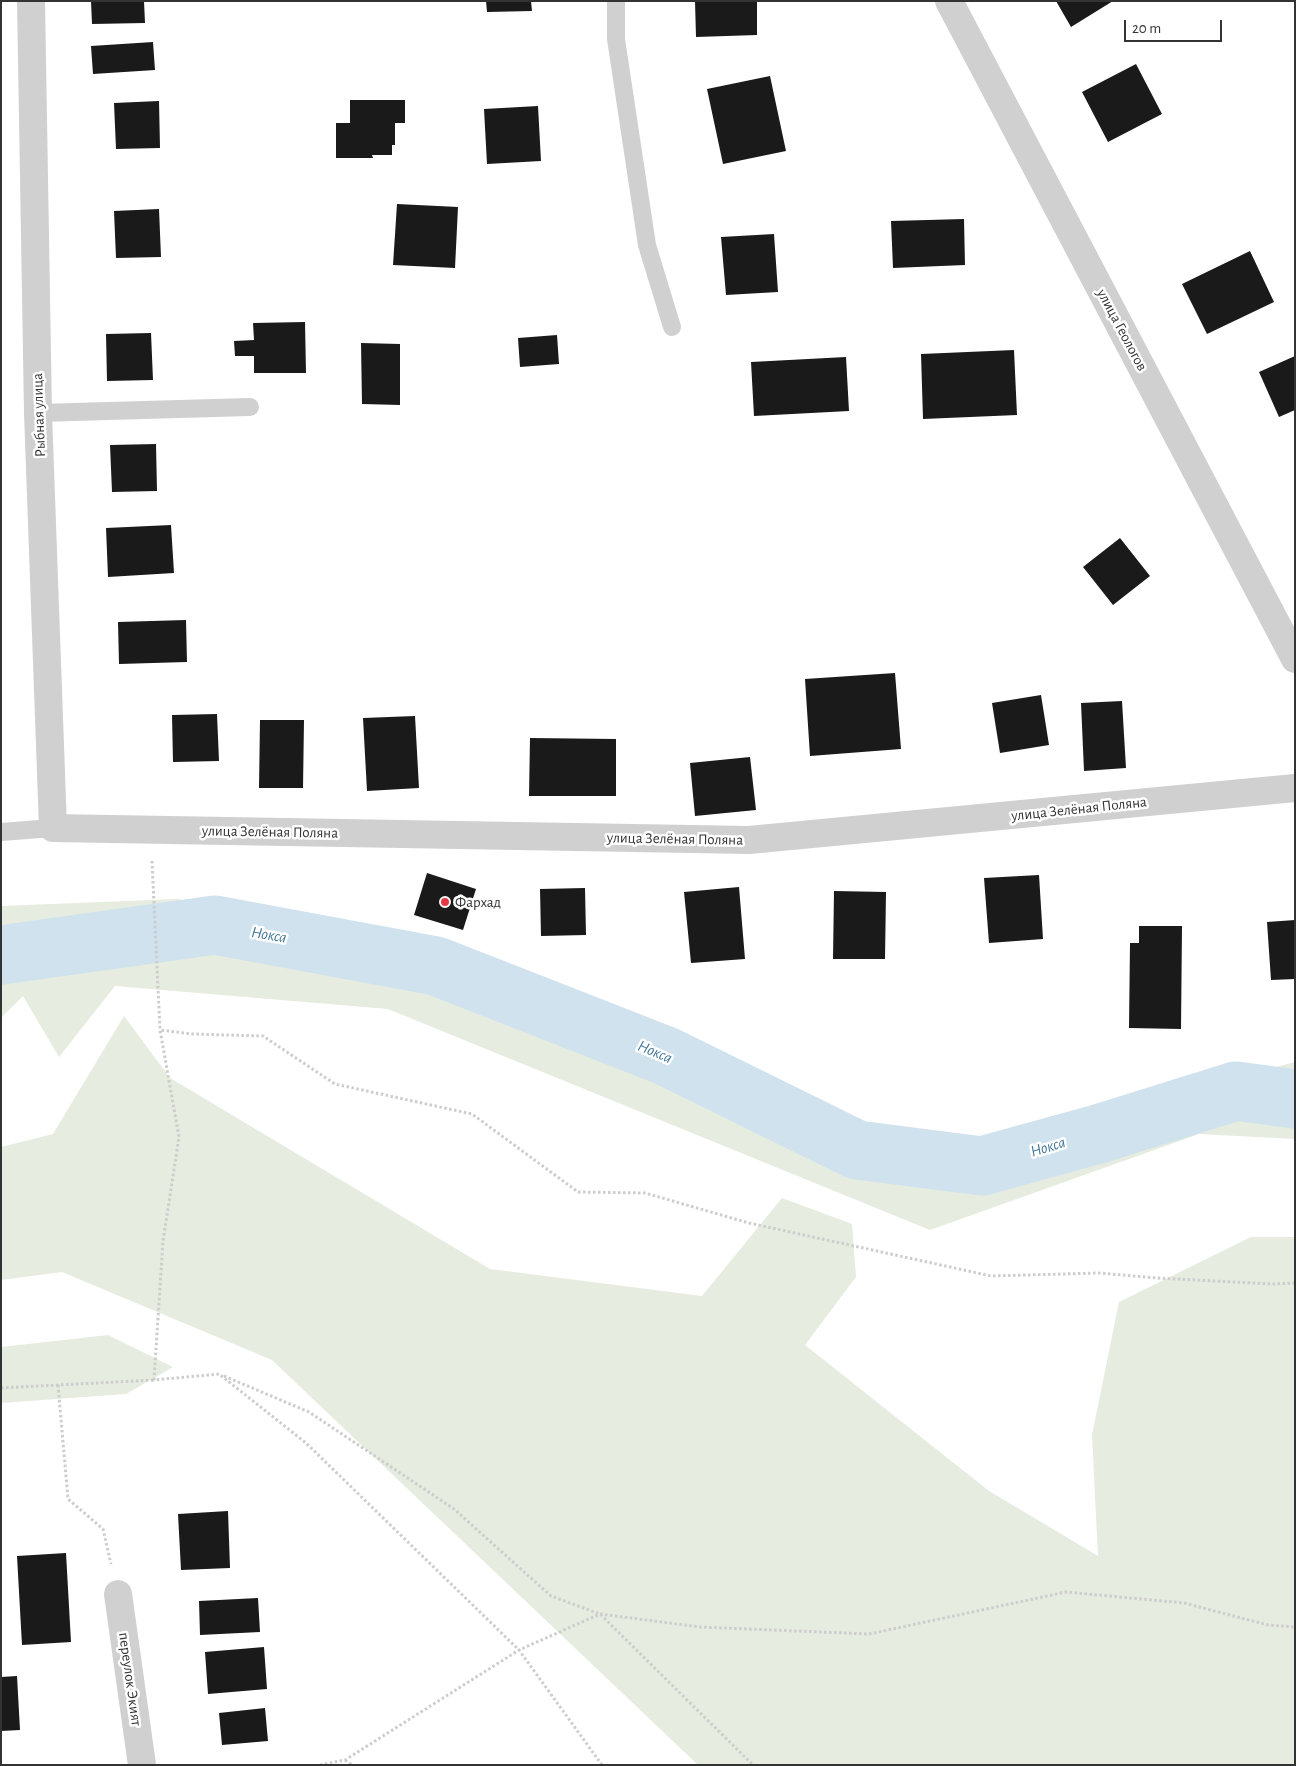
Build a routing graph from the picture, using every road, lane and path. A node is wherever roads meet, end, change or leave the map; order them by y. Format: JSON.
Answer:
{"nodes":[{"id":1,"x":31,"y":1,"type":"edge"},
{"id":2,"x":616,"y":1,"type":"edge"},
{"id":3,"x":949,"y":1,"type":"edge"},
{"id":4,"x":672,"y":327,"type":"dead end"},
{"id":5,"x":250,"y":407,"type":"dead end"},
{"id":6,"x":38,"y":413,"type":"junction"},
{"id":7,"x":1295,"y":660,"type":"edge"},
{"id":8,"x":1295,"y":788,"type":"edge"},
{"id":9,"x":53,"y":828,"type":"junction"},
{"id":10,"x":150,"y":830,"type":"junction"},
{"id":11,"x":1,"y":832,"type":"edge"},
{"id":12,"x":159,"y":1028,"type":"junction"},
{"id":13,"x":1295,"y":1283,"type":"edge"},
{"id":14,"x":219,"y":1374,"type":"junction"},
{"id":15,"x":154,"y":1380,"type":"junction"},
{"id":16,"x":58,"y":1385,"type":"junction"},
{"id":17,"x":1,"y":1388,"type":"edge"},
{"id":18,"x":118,"y":1594,"type":"joint"},
{"id":19,"x":600,"y":1614,"type":"junction"},
{"id":20,"x":1295,"y":1627,"type":"edge"},
{"id":21,"x":519,"y":1650,"type":"junction"},
{"id":22,"x":345,"y":1760,"type":"junction"},
{"id":23,"x":142,"y":1765,"type":"edge"},
{"id":24,"x":320,"y":1765,"type":"edge"},
{"id":25,"x":352,"y":1765,"type":"edge"},
{"id":26,"x":602,"y":1765,"type":"edge"},
{"id":27,"x":753,"y":1765,"type":"edge"}],
"edges":[{"from":1,"to":6,"type":"street","name":"Рыбная улица"},
{"from":2,"to":4,"type":"lane"},
{"from":3,"to":7,"type":"street","name":"улица Геологов"},
{"from":5,"to":6,"type":"lane"},
{"from":6,"to":9,"type":"street","name":"Рыбная улица"},
{"from":8,"to":10,"type":"street","name":"улица Зелёная Поляна"},
{"from":9,"to":10,"type":"street","name":"улица Зелёная Поляна"},
{"from":9,"to":11,"type":"lane"},
{"from":10,"to":12,"type":"path"},
{"from":12,"to":13,"type":"path"},
{"from":12,"to":15,"type":"path"},
{"from":14,"to":15,"type":"path"},
{"from":14,"to":19,"type":"path"},
{"from":14,"to":21,"type":"path"},
{"from":15,"to":16,"type":"path"},
{"from":16,"to":17,"type":"path"},
{"from":16,"to":18,"type":"path"},
{"from":18,"to":23,"type":"street","name":"переулок Экият"},
{"from":19,"to":20,"type":"path"},
{"from":19,"to":21,"type":"path"},
{"from":19,"to":27,"type":"path"},
{"from":21,"to":22,"type":"path"},
{"from":21,"to":26,"type":"path"},
{"from":22,"to":24,"type":"path"},
{"from":22,"to":25,"type":"path"}]}
